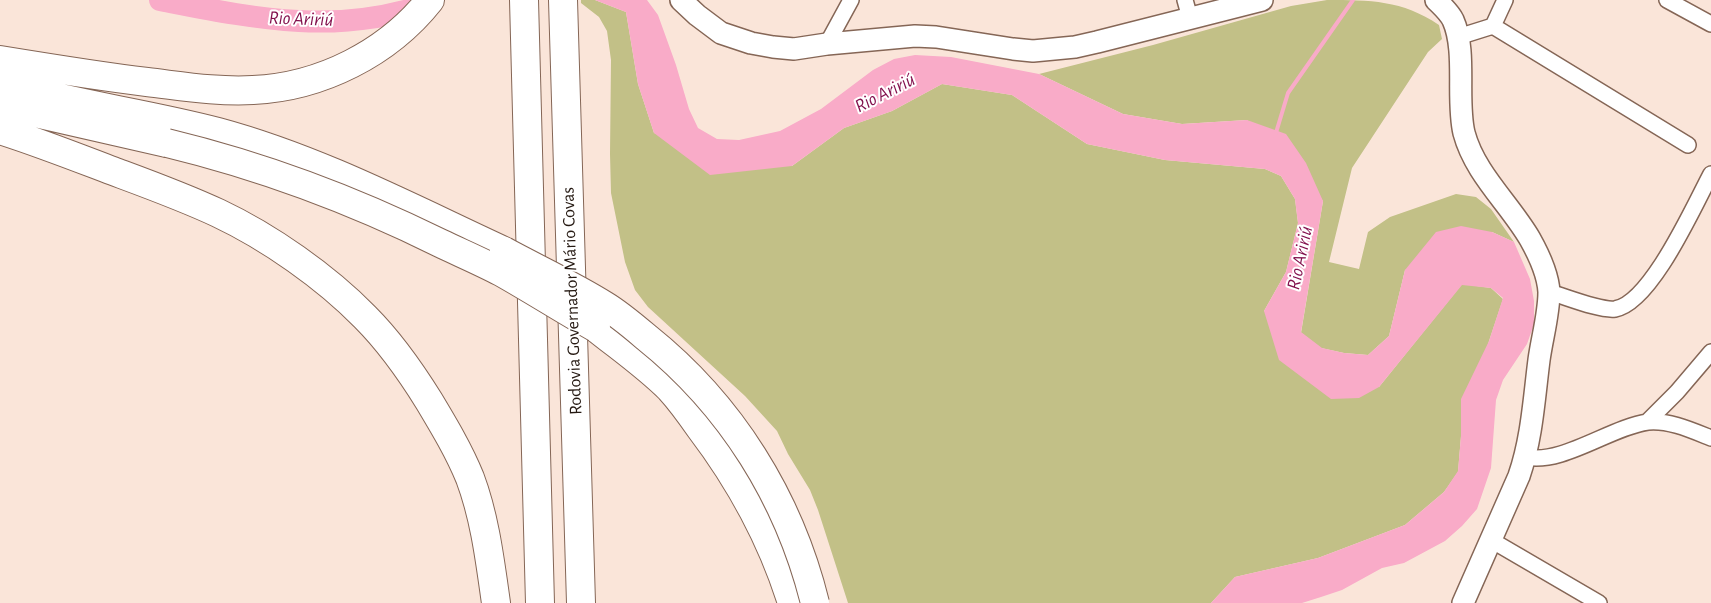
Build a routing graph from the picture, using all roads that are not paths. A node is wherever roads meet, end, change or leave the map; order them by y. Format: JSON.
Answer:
{"nodes":[{"id":1,"x":430,"y":0,"type":"edge"},
{"id":2,"x":524,"y":0,"type":"edge"},
{"id":3,"x":563,"y":0,"type":"edge"},
{"id":4,"x":681,"y":0,"type":"edge"},
{"id":5,"x":851,"y":0,"type":"edge"},
{"id":6,"x":1262,"y":0,"type":"edge"},
{"id":7,"x":1436,"y":0,"type":"edge"},
{"id":8,"x":1505,"y":0,"type":"edge"},
{"id":9,"x":1667,"y":0,"type":"edge"},
{"id":10,"x":1188,"y":9,"type":"edge"},
{"id":11,"x":1711,"y":24,"type":"edge"},
{"id":12,"x":1493,"y":26,"type":"junction"},
{"id":13,"x":1458,"y":37,"type":"junction"},
{"id":14,"x":827,"y":44,"type":"junction"},
{"id":15,"x":0,"y":60,"type":"edge"},
{"id":16,"x":0,"y":83,"type":"edge"},
{"id":17,"x":0,"y":105,"type":"edge"},
{"id":18,"x":0,"y":130,"type":"edge"},
{"id":19,"x":171,"y":132,"type":"junction"},
{"id":20,"x":1688,"y":145,"type":"dead end"},
{"id":21,"x":1711,"y":174,"type":"edge"},
{"id":22,"x":1549,"y":292,"type":"junction"},
{"id":23,"x":1711,"y":352,"type":"edge"},
{"id":24,"x":1647,"y":422,"type":"junction"},
{"id":25,"x":1711,"y":438,"type":"edge"},
{"id":26,"x":1526,"y":457,"type":"junction"},
{"id":27,"x":1491,"y":540,"type":"junction"},
{"id":28,"x":496,"y":603,"type":"edge"},
{"id":29,"x":540,"y":603,"type":"edge"},
{"id":30,"x":581,"y":603,"type":"edge"},
{"id":31,"x":792,"y":603,"type":"edge"},
{"id":32,"x":815,"y":603,"type":"edge"},
{"id":33,"x":1463,"y":603,"type":"edge"},
{"id":34,"x":1599,"y":603,"type":"edge"}],
"edges":[{"from":1,"to":15,"type":"highway"},
{"from":2,"to":29,"type":"highway"},
{"from":3,"to":30,"type":"highway","name":"Rodovia Governador Mário Covas"},
{"from":4,"to":14,"type":"main road"},
{"from":5,"to":14,"type":"street"},
{"from":6,"to":10,"type":"main road"},
{"from":7,"to":13,"type":"main road"},
{"from":8,"to":12,"type":"street"},
{"from":9,"to":11,"type":"street"},
{"from":10,"to":14,"type":"main road"},
{"from":12,"to":13,"type":"street"},
{"from":12,"to":20,"type":"street"},
{"from":13,"to":22,"type":"main road"},
{"from":16,"to":19,"type":"highway"},
{"from":17,"to":19,"type":"highway"},
{"from":18,"to":28,"type":"highway"},
{"from":19,"to":31,"type":"highway","bridge":true},
{"from":19,"to":32,"type":"highway","bridge":true},
{"from":21,"to":22,"type":"street"},
{"from":22,"to":26,"type":"main road"},
{"from":23,"to":24,"type":"street"},
{"from":24,"to":25,"type":"street"},
{"from":24,"to":26,"type":"street"},
{"from":26,"to":27,"type":"main road"},
{"from":27,"to":33,"type":"main road"},
{"from":27,"to":34,"type":"street"}]}
